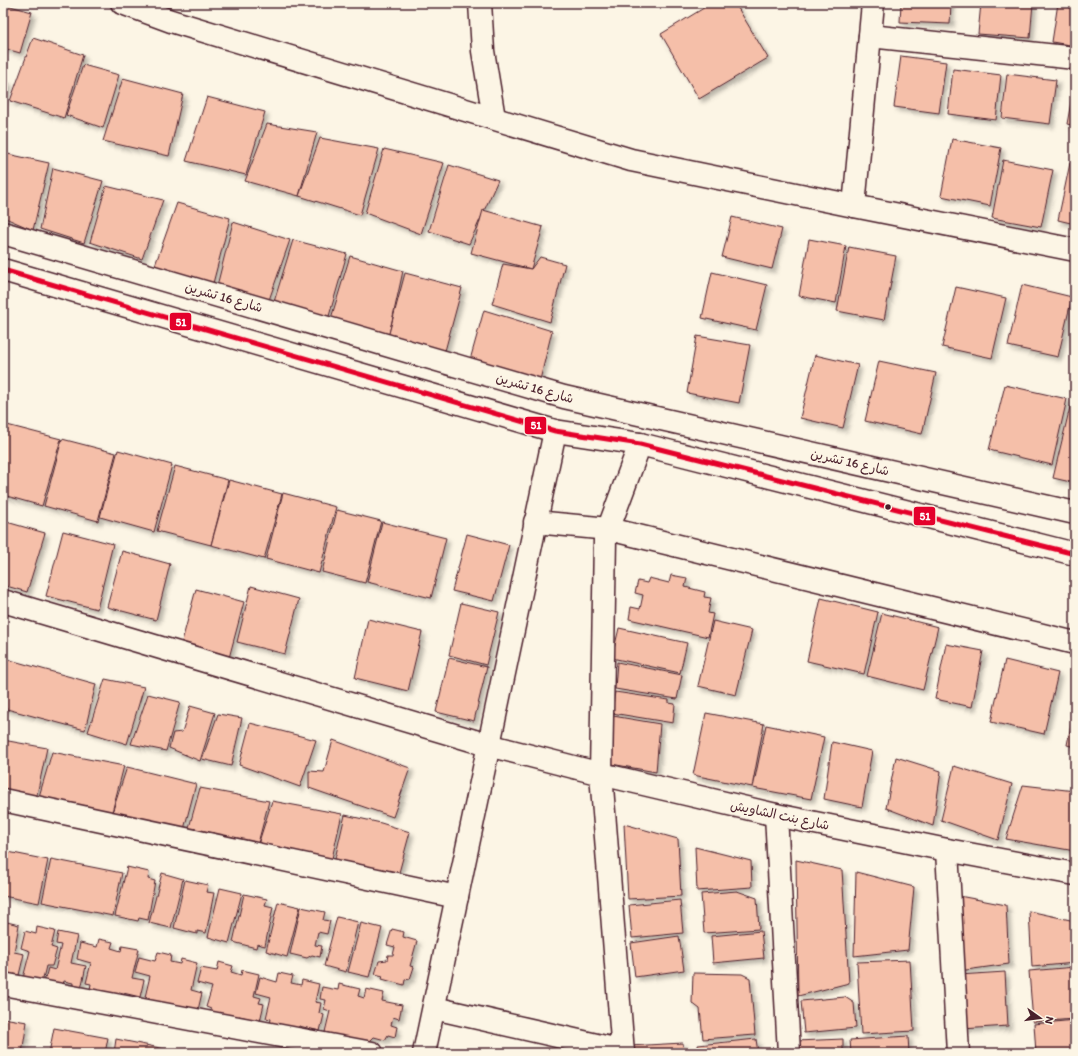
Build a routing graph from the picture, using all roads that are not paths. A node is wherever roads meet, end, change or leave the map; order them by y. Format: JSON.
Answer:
{"nodes":[{"id":1,"x":122,"y":3,"type":"edge"},
{"id":2,"x":480,"y":3,"type":"edge"},
{"id":3,"x":873,"y":3,"type":"edge"},
{"id":4,"x":174,"y":12,"type":"edge"},
{"id":5,"x":870,"y":36,"type":"junction"},
{"id":6,"x":1075,"y":58,"type":"edge"},
{"id":7,"x":494,"y":118,"type":"junction"},
{"id":8,"x":854,"y":206,"type":"junction"},
{"id":9,"x":3,"y":233,"type":"edge"},
{"id":10,"x":1075,"y":250,"type":"edge"},
{"id":11,"x":3,"y":270,"type":"edge"},
{"id":12,"x":555,"y":431,"type":"junction"},
{"id":13,"x":640,"y":444,"type":"junction"},
{"id":14,"x":1075,"y":513,"type":"edge"},
{"id":15,"x":534,"y":522,"type":"junction"},
{"id":16,"x":609,"y":529,"type":"junction"},
{"id":17,"x":1075,"y":554,"type":"edge"},
{"id":18,"x":3,"y":601,"type":"edge"},
{"id":19,"x":1075,"y":643,"type":"edge"},
{"id":20,"x":488,"y":744,"type":"junction"},
{"id":21,"x":601,"y":774,"type":"junction"},
{"id":22,"x":3,"y":800,"type":"edge"},
{"id":23,"x":776,"y":815,"type":"junction"},
{"id":24,"x":947,"y":850,"type":"junction"},
{"id":25,"x":1075,"y":874,"type":"edge"},
{"id":26,"x":457,"y":897,"type":"junction"},
{"id":27,"x":3,"y":984,"type":"edge"},
{"id":28,"x":434,"y":1008,"type":"junction"},
{"id":29,"x":623,"y":1052,"type":"edge"},
{"id":30,"x":372,"y":1053,"type":"edge"},
{"id":31,"x":424,"y":1053,"type":"edge"},
{"id":32,"x":789,"y":1053,"type":"edge"},
{"id":33,"x":958,"y":1053,"type":"edge"}],
"edges":[{"from":1,"to":4,"type":"street"},
{"from":2,"to":7,"type":"street"},
{"from":3,"to":5,"type":"street"},
{"from":4,"to":7,"type":"street"},
{"from":5,"to":6,"type":"street"},
{"from":5,"to":8,"type":"street"},
{"from":7,"to":8,"type":"street"},
{"from":8,"to":10,"type":"street"},
{"from":9,"to":14,"type":"street","name":"شارع 16 تشرين"},
{"from":11,"to":12,"type":"street"},
{"from":12,"to":13,"type":"street"},
{"from":12,"to":15,"type":"street"},
{"from":13,"to":16,"type":"street"},
{"from":13,"to":17,"type":"street"},
{"from":15,"to":16,"type":"street"},
{"from":15,"to":20,"type":"street"},
{"from":16,"to":19,"type":"street"},
{"from":16,"to":21,"type":"street"},
{"from":18,"to":20,"type":"street","name":"شارع بنت الشاويش"},
{"from":20,"to":21,"type":"street","name":"شارع بنت الشاويش"},
{"from":20,"to":26,"type":"street"},
{"from":21,"to":23,"type":"street","name":"شارع بنت الشاويش"},
{"from":21,"to":29,"type":"street"},
{"from":22,"to":26,"type":"street"},
{"from":23,"to":24,"type":"street","name":"شارع بنت الشاويش"},
{"from":23,"to":32,"type":"street"},
{"from":24,"to":25,"type":"street","name":"شارع بنت الشاويش"},
{"from":24,"to":33,"type":"street"},
{"from":26,"to":28,"type":"street"},
{"from":27,"to":30,"type":"street"},
{"from":28,"to":29,"type":"street"},
{"from":28,"to":31,"type":"street"}]}
